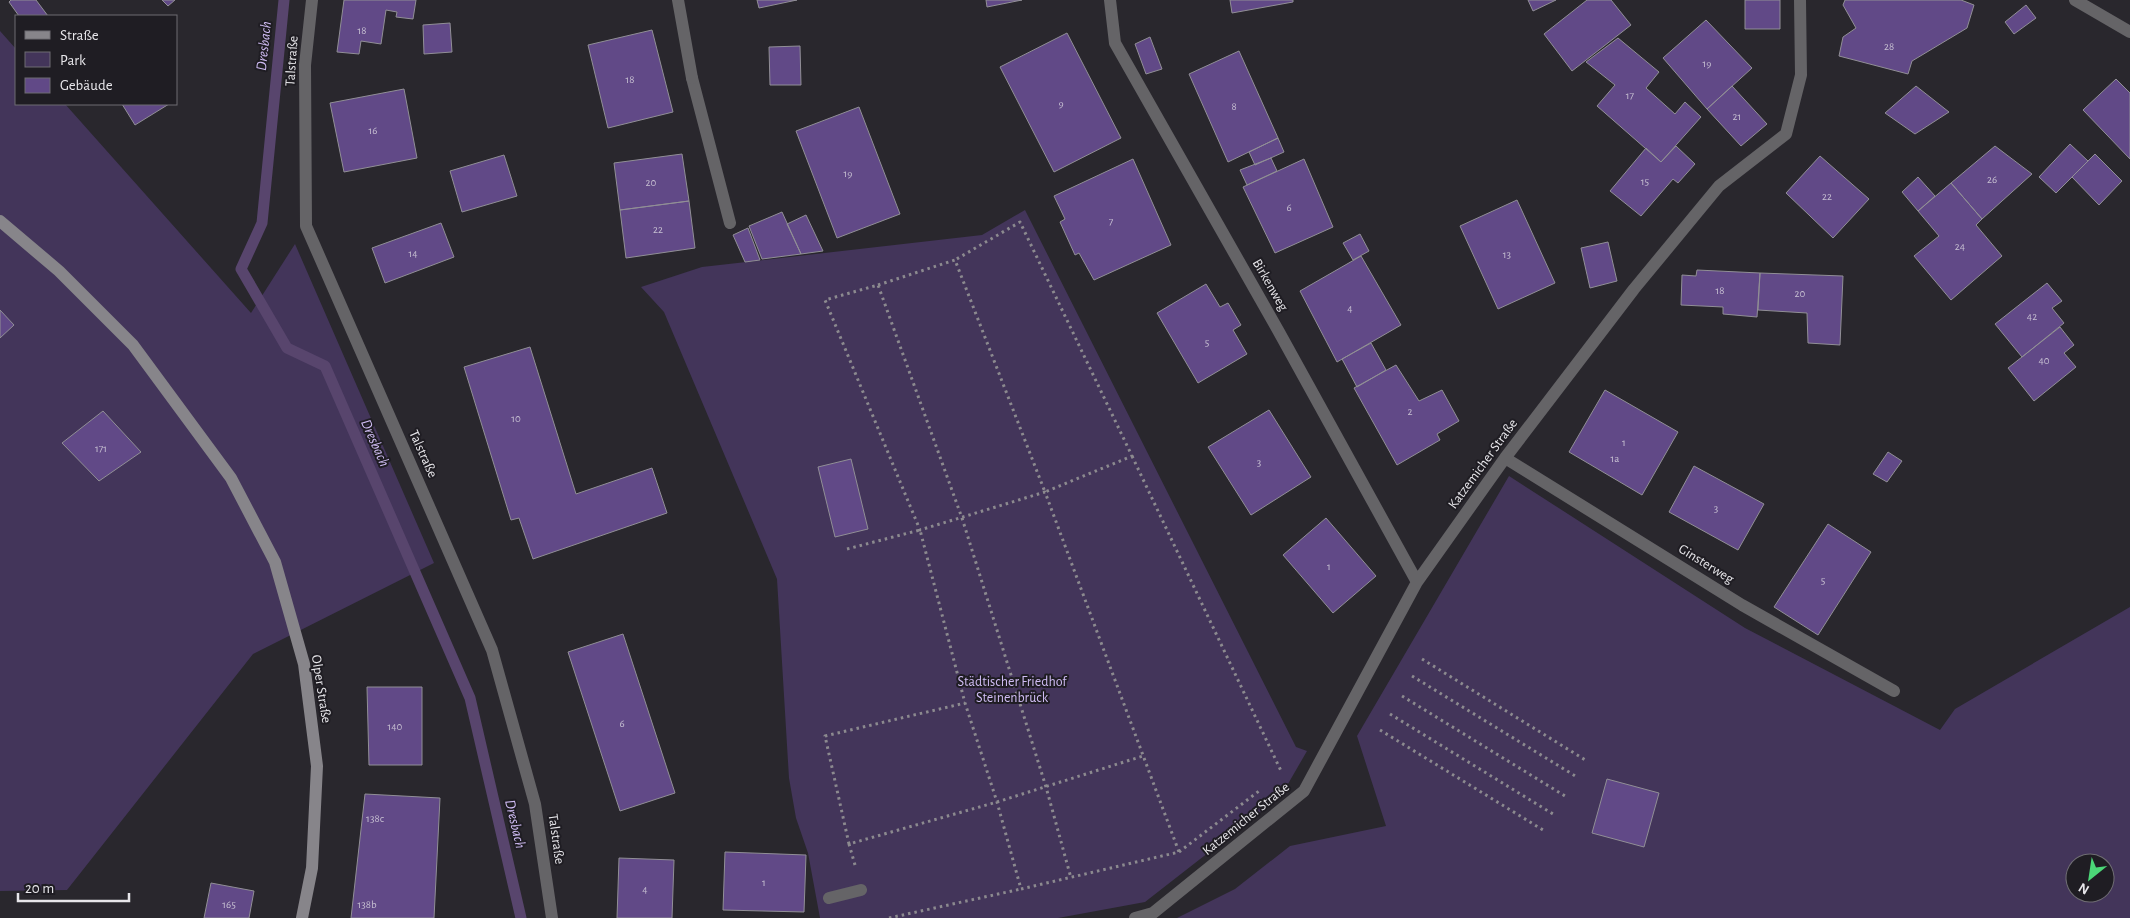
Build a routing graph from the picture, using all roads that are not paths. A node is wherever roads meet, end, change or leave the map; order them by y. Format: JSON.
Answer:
{"nodes":[{"id":1,"x":312,"y":0,"type":"edge"},
{"id":2,"x":678,"y":0,"type":"edge"},
{"id":3,"x":1110,"y":0,"type":"edge"},
{"id":4,"x":1800,"y":0,"type":"edge"},
{"id":5,"x":2075,"y":0,"type":"edge"},
{"id":6,"x":2130,"y":32,"type":"edge"},
{"id":7,"x":0,"y":221,"type":"edge"},
{"id":8,"x":730,"y":222,"type":"dead end"},
{"id":9,"x":1505,"y":458,"type":"junction"},
{"id":10,"x":1417,"y":582,"type":"junction"},
{"id":11,"x":1894,"y":691,"type":"dead end"},
{"id":12,"x":861,"y":890,"type":"road end"},
{"id":13,"x":829,"y":898,"type":"dead end"},
{"id":14,"x":302,"y":918,"type":"edge"},
{"id":15,"x":552,"y":918,"type":"edge"},
{"id":16,"x":1135,"y":918,"type":"edge"}],
"edges":[{"from":1,"to":15,"type":"street","name":"Talstraße"},
{"from":2,"to":8,"type":"street"},
{"from":3,"to":10,"type":"street","name":"Birkenweg"},
{"from":4,"to":9,"type":"street","name":"Katzemicher Straße"},
{"from":5,"to":6,"type":"street"},
{"from":7,"to":14,"type":"main road","name":"Olper Straße"},
{"from":9,"to":10,"type":"street","name":"Katzemicher Straße"},
{"from":9,"to":11,"type":"street","name":"Ginsterweg"},
{"from":10,"to":16,"type":"street","name":"Katzemicher Straße"},
{"from":12,"to":13,"type":"street"}]}
